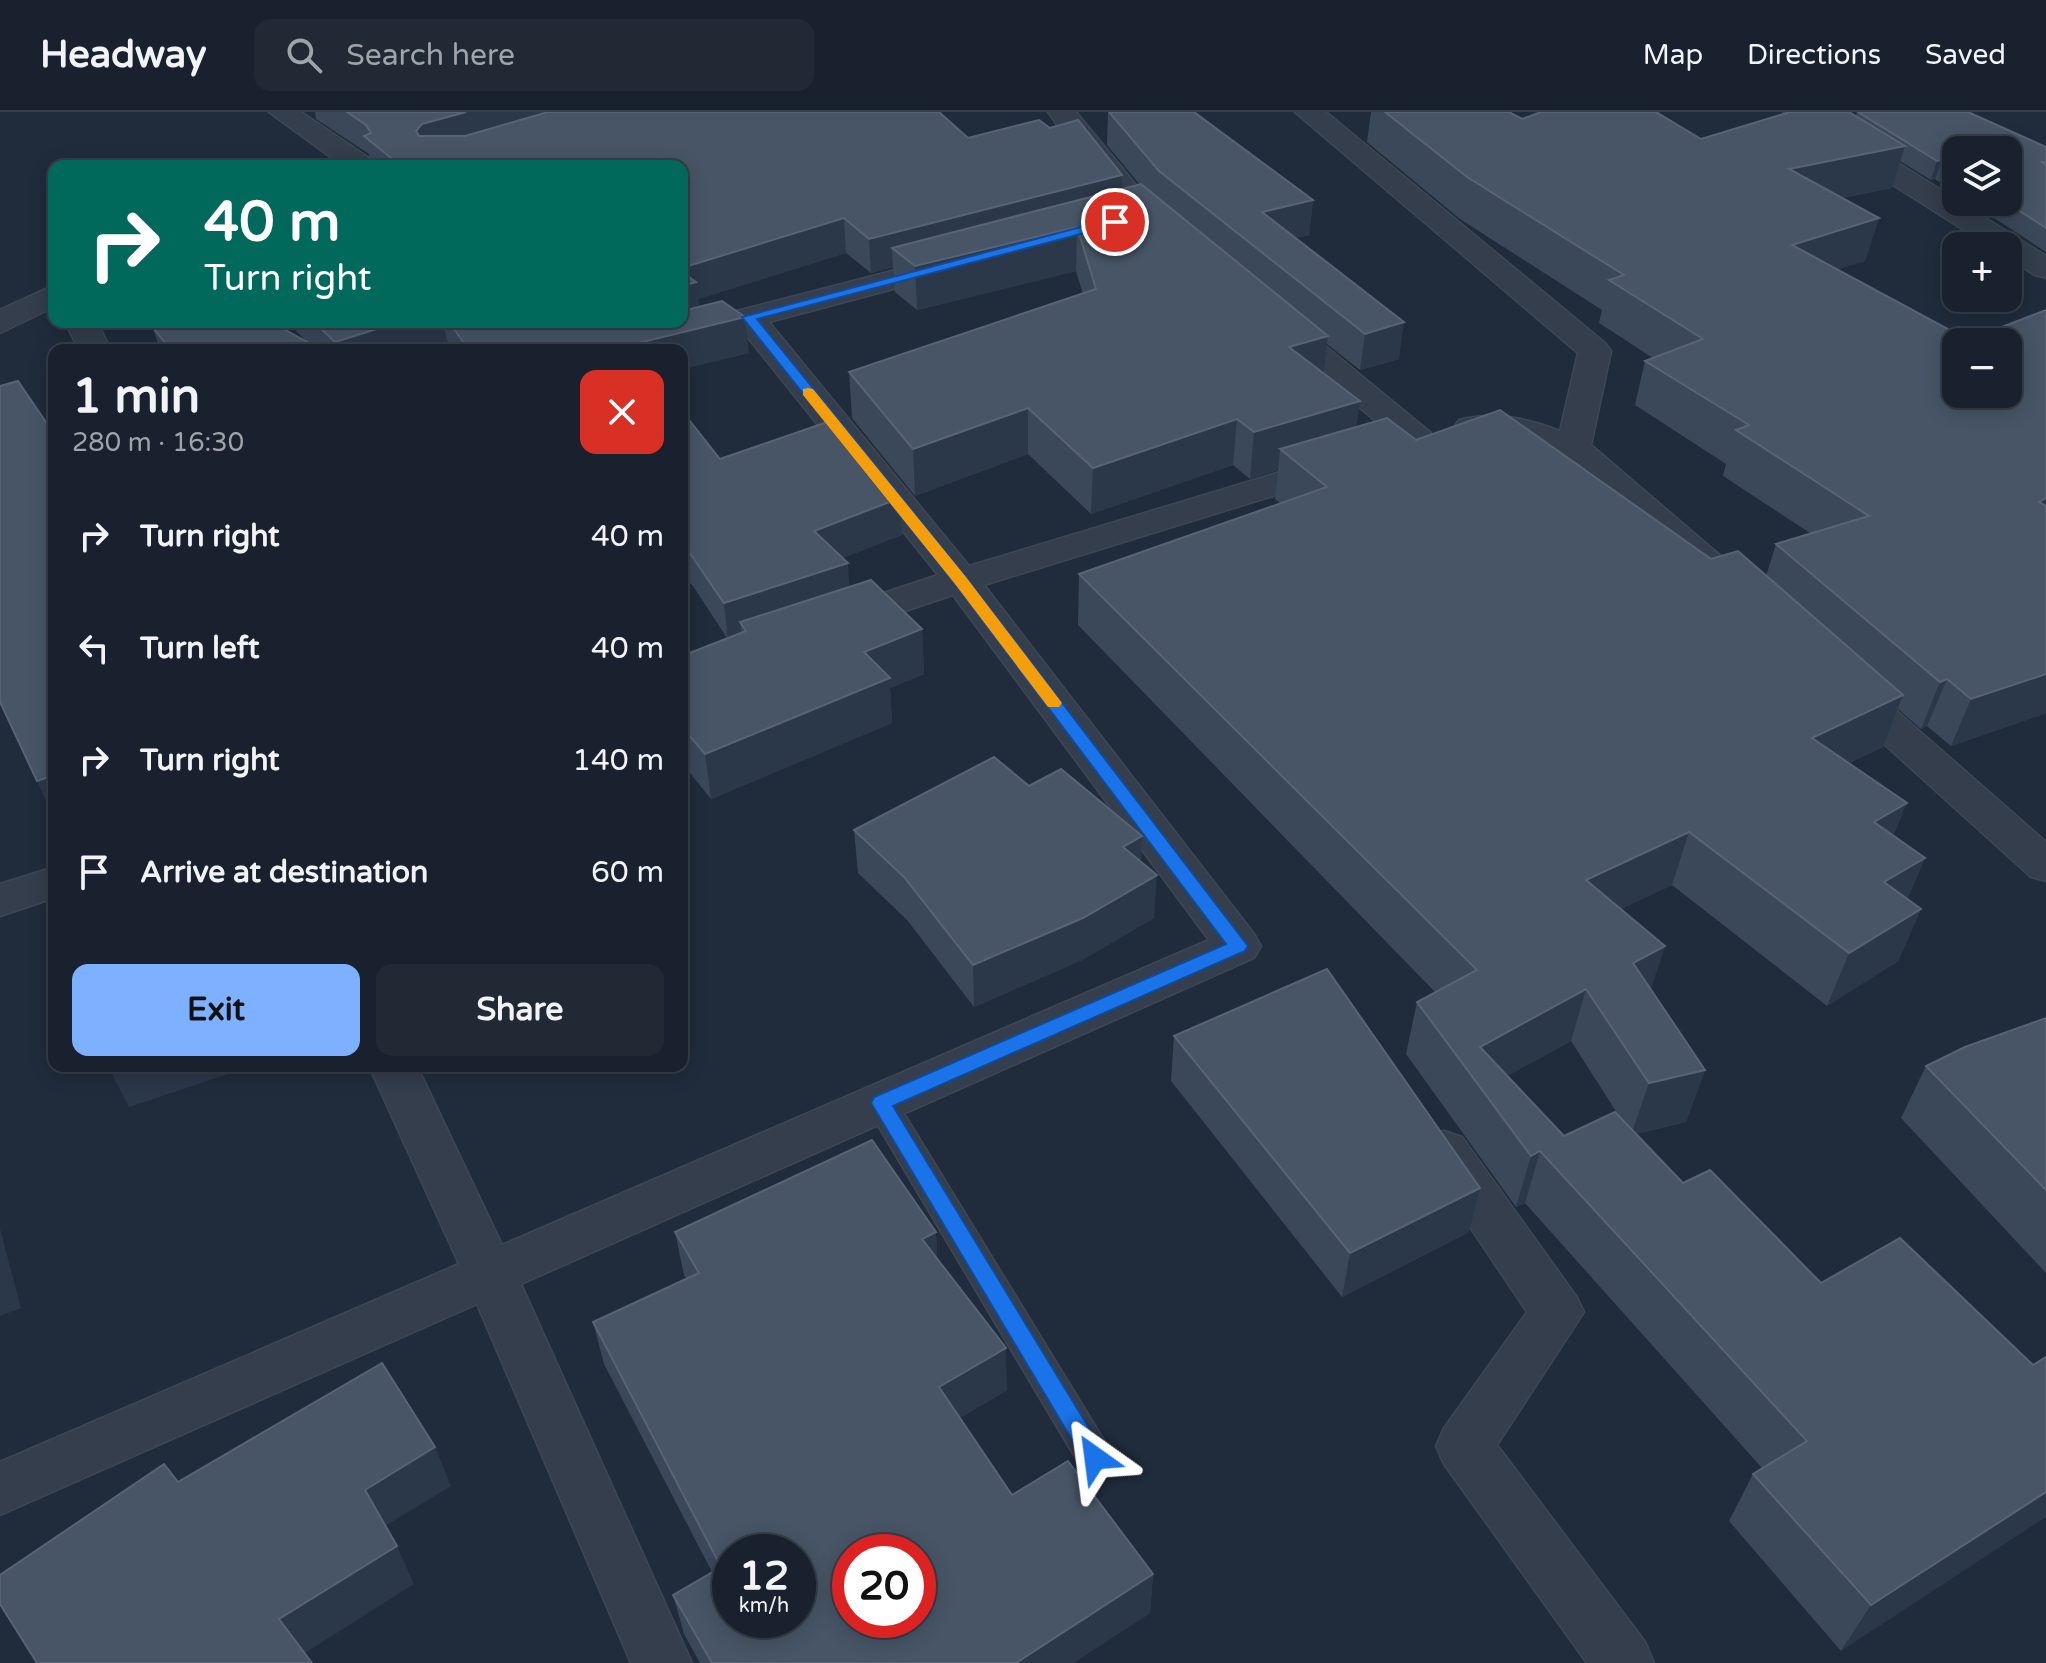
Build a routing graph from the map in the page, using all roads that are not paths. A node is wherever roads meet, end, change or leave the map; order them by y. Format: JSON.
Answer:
{"nodes":[{"id":1,"x":283,"y":112,"type":"edge"},
{"id":2,"x":1062,"y":112,"type":"edge"},
{"id":3,"x":1309,"y":112,"type":"edge"},
{"id":4,"x":1798,"y":112,"type":"edge"},
{"id":5,"x":353,"y":160,"type":"edge"},
{"id":6,"x":1145,"y":214,"type":"junction"},
{"id":7,"x":1115,"y":222,"type":"edge"},
{"id":8,"x":1193,"y":253,"type":"edge"},
{"id":9,"x":977,"y":258,"type":"edge"},
{"id":10,"x":2046,"y":269,"type":"edge"},
{"id":11,"x":48,"y":297,"type":"edge"},
{"id":12,"x":1252,"y":302,"type":"edge"},
{"id":13,"x":748,"y":317,"type":"junction"},
{"id":14,"x":0,"y":323,"type":"edge"},
{"id":15,"x":647,"y":344,"type":"edge"},
{"id":16,"x":1419,"y":440,"type":"junction"},
{"id":17,"x":1573,"y":448,"type":"junction"},
{"id":18,"x":961,"y":580,"type":"junction"},
{"id":19,"x":1732,"y":586,"type":"edge"},
{"id":20,"x":799,"y":633,"type":"edge"},
{"id":21,"x":1825,"y":669,"type":"edge"},
{"id":22,"x":2046,"y":866,"type":"edge"},
{"id":23,"x":48,"y":884,"type":"edge"},
{"id":24,"x":0,"y":900,"type":"edge"},
{"id":25,"x":396,"y":1072,"type":"edge"},
{"id":26,"x":881,"y":1103,"type":"junction"},
{"id":27,"x":1419,"y":1116,"type":"edge"},
{"id":28,"x":489,"y":1272,"type":"junction"},
{"id":29,"x":1095,"y":1458,"type":"dead end"},
{"id":30,"x":0,"y":1489,"type":"edge"},
{"id":31,"x":662,"y":1663,"type":"edge"},
{"id":32,"x":1624,"y":1663,"type":"edge"}],
"edges":[{"from":1,"to":5,"type":"street"},
{"from":2,"to":6,"type":"street"},
{"from":3,"to":17,"type":"street"},
{"from":4,"to":10,"type":"street"},
{"from":6,"to":7,"type":"street"},
{"from":6,"to":8,"type":"street"},
{"from":9,"to":13,"type":"street"},
{"from":11,"to":14,"type":"street"},
{"from":12,"to":16,"type":"street"},
{"from":13,"to":15,"type":"street"},
{"from":13,"to":18,"type":"street"},
{"from":16,"to":17,"type":"street"},
{"from":16,"to":18,"type":"street"},
{"from":17,"to":19,"type":"street"},
{"from":18,"to":20,"type":"street"},
{"from":18,"to":26,"type":"street"},
{"from":21,"to":22,"type":"street"},
{"from":23,"to":24,"type":"street"},
{"from":25,"to":28,"type":"street"},
{"from":26,"to":28,"type":"street"},
{"from":26,"to":29,"type":"lane"},
{"from":27,"to":32,"type":"street"},
{"from":28,"to":30,"type":"street"},
{"from":28,"to":31,"type":"street"}]}
